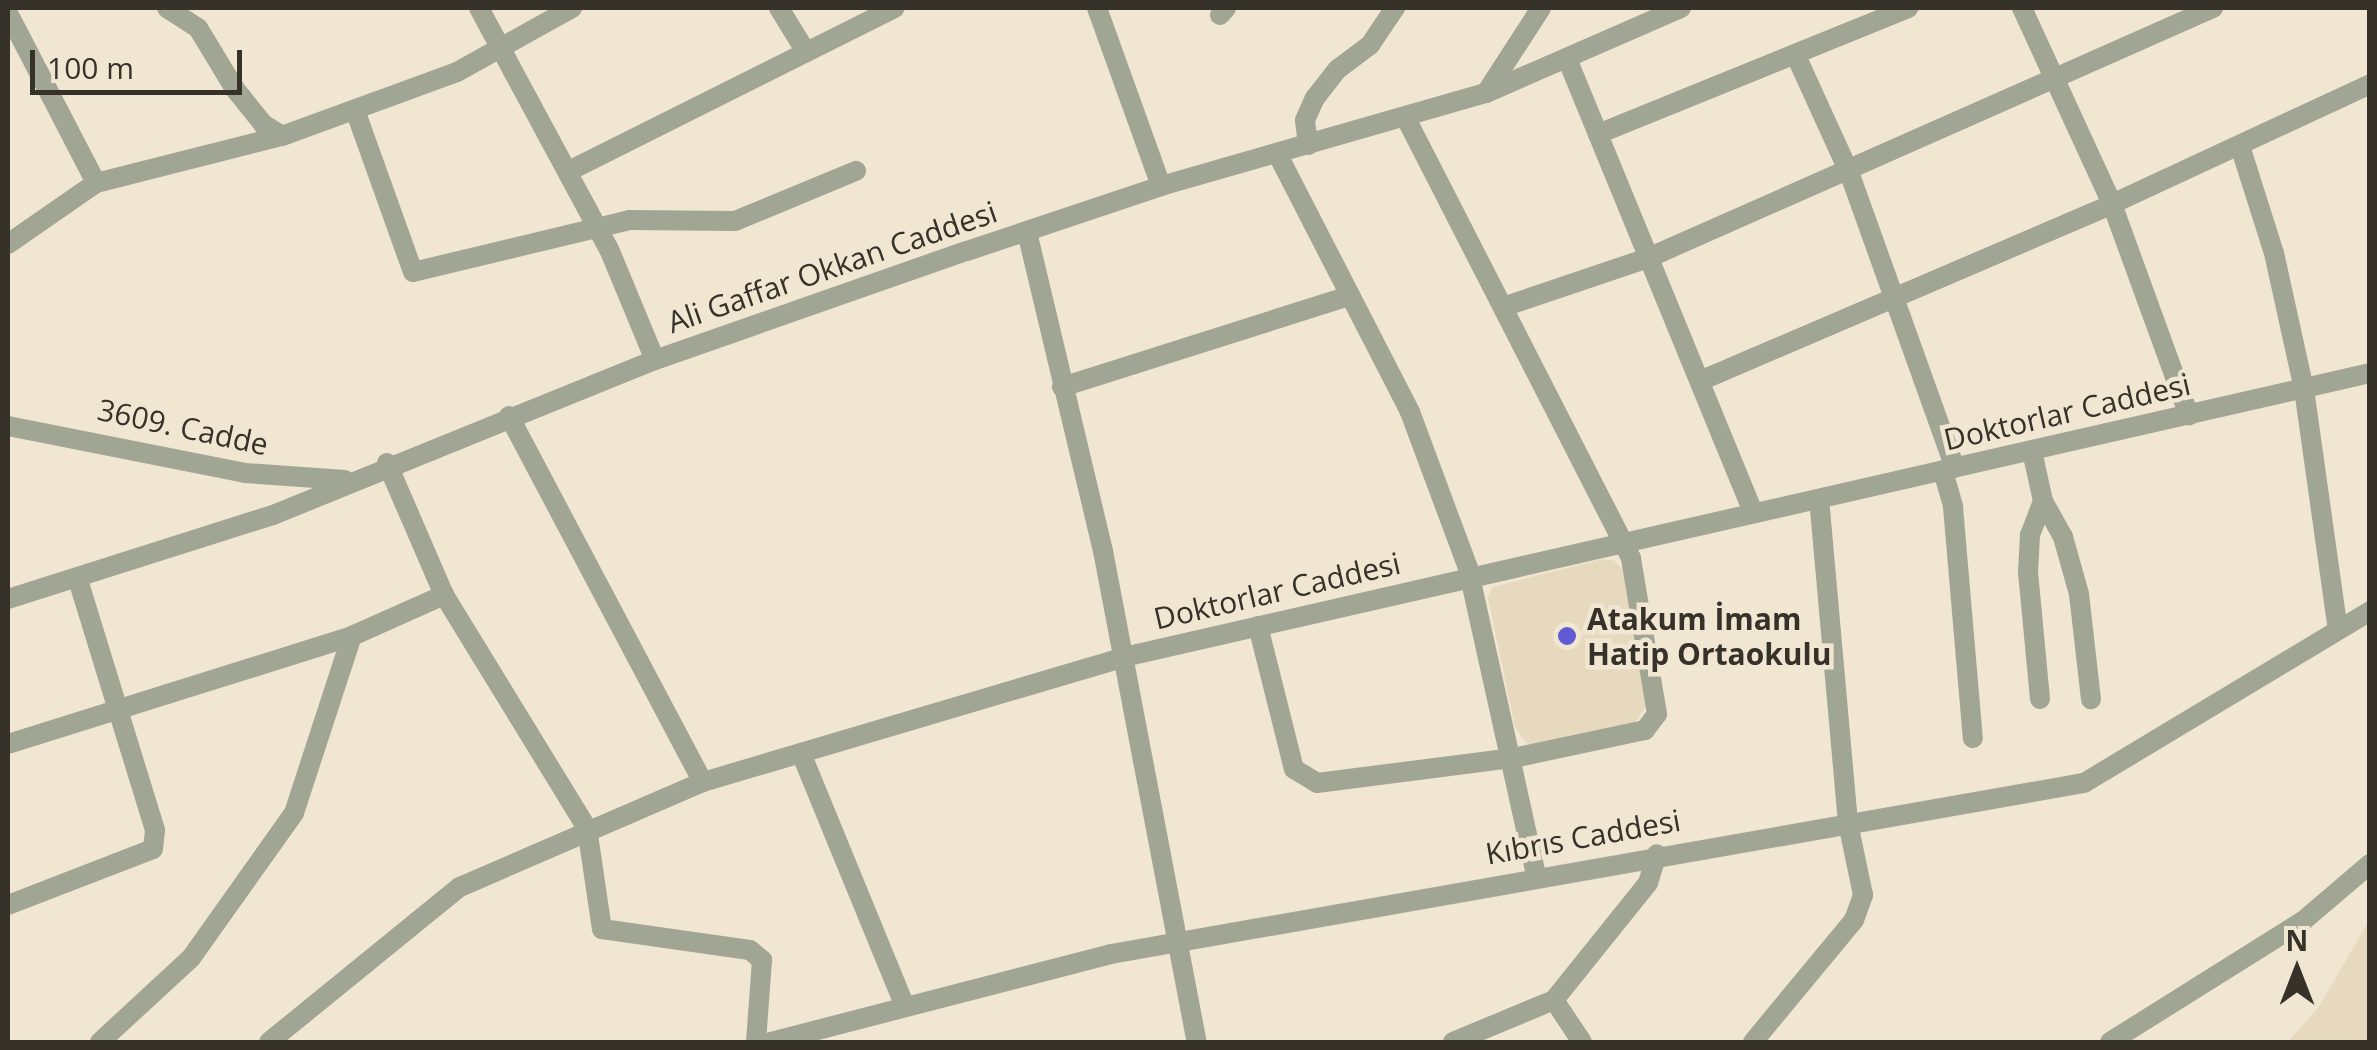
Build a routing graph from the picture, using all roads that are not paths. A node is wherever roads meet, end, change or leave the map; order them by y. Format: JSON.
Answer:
{"nodes":[{"id":1,"x":167,"y":8,"type":"edge"},
{"id":2,"x":479,"y":8,"type":"edge"},
{"id":3,"x":572,"y":8,"type":"edge"},
{"id":4,"x":779,"y":8,"type":"edge"},
{"id":5,"x":894,"y":8,"type":"edge"},
{"id":6,"x":1097,"y":8,"type":"edge"},
{"id":7,"x":1395,"y":8,"type":"edge"},
{"id":8,"x":1541,"y":8,"type":"edge"},
{"id":9,"x":1681,"y":8,"type":"edge"},
{"id":10,"x":1908,"y":8,"type":"edge"},
{"id":11,"x":2022,"y":8,"type":"edge"},
{"id":12,"x":2213,"y":8,"type":"edge"},
{"id":13,"x":8,"y":13,"type":"edge"},
{"id":14,"x":502,"y":47,"type":"junction"},
{"id":15,"x":806,"y":52,"type":"junction"},
{"id":16,"x":1797,"y":58,"type":"junction"},
{"id":17,"x":1568,"y":61,"type":"junction"},
{"id":18,"x":2058,"y":80,"type":"junction"},
{"id":19,"x":2370,"y":84,"type":"edge"},
{"id":20,"x":1486,"y":92,"type":"junction"},
{"id":21,"x":355,"y":110,"type":"junction"},
{"id":22,"x":1406,"y":118,"type":"junction"},
{"id":23,"x":1598,"y":134,"type":"junction"},
{"id":24,"x":282,"y":136,"type":"junction"},
{"id":25,"x":1308,"y":145,"type":"junction"},
{"id":26,"x":2240,"y":146,"type":"junction"},
{"id":27,"x":1278,"y":155,"type":"junction"},
{"id":28,"x":569,"y":171,"type":"junction"},
{"id":29,"x":856,"y":171,"type":"dead end"},
{"id":30,"x":1849,"y":172,"type":"junction"},
{"id":31,"x":96,"y":182,"type":"junction"},
{"id":32,"x":1162,"y":186,"type":"junction"},
{"id":33,"x":2112,"y":204,"type":"junction"},
{"id":34,"x":598,"y":227,"type":"junction"},
{"id":35,"x":1027,"y":232,"type":"junction"},
{"id":36,"x":8,"y":244,"type":"edge"},
{"id":37,"x":1648,"y":258,"type":"junction"},
{"id":38,"x":1349,"y":296,"type":"junction"},
{"id":39,"x":1891,"y":296,"type":"junction"},
{"id":40,"x":1506,"y":306,"type":"junction"},
{"id":41,"x":656,"y":360,"type":"junction"},
{"id":42,"x":2370,"y":374,"type":"edge"},
{"id":43,"x":1700,"y":381,"type":"junction"},
{"id":44,"x":1062,"y":387,"type":"junction"},
{"id":45,"x":2304,"y":389,"type":"junction"},
{"id":46,"x":2189,"y":415,"type":"junction"},
{"id":47,"x":508,"y":416,"type":"junction"},
{"id":48,"x":8,"y":426,"type":"edge"},
{"id":49,"x":2032,"y":451,"type":"junction"},
{"id":50,"x":387,"y":464,"type":"junction"},
{"id":51,"x":1949,"y":470,"type":"junction"},
{"id":52,"x":347,"y":480,"type":"junction"},
{"id":53,"x":1818,"y":498,"type":"junction"},
{"id":54,"x":2043,"y":501,"type":"junction"},
{"id":55,"x":1753,"y":512,"type":"junction"},
{"id":56,"x":1618,"y":542,"type":"junction"},
{"id":57,"x":1471,"y":576,"type":"junction"},
{"id":58,"x":78,"y":580,"type":"junction"},
{"id":59,"x":444,"y":595,"type":"junction"},
{"id":60,"x":8,"y":600,"type":"edge"},
{"id":61,"x":2370,"y":611,"type":"edge"},
{"id":62,"x":1258,"y":626,"type":"junction"},
{"id":63,"x":2338,"y":630,"type":"junction"},
{"id":64,"x":352,"y":636,"type":"junction"},
{"id":65,"x":1124,"y":657,"type":"junction"},
{"id":66,"x":2040,"y":699,"type":"dead end"},
{"id":67,"x":2092,"y":699,"type":"dead end"},
{"id":68,"x":117,"y":709,"type":"junction"},
{"id":69,"x":1973,"y":738,"type":"dead end"},
{"id":70,"x":8,"y":744,"type":"edge"},
{"id":71,"x":801,"y":753,"type":"junction"},
{"id":72,"x":1513,"y":758,"type":"junction"},
{"id":73,"x":703,"y":782,"type":"junction"},
{"id":74,"x":1848,"y":823,"type":"junction"},
{"id":75,"x":587,"y":828,"type":"junction"},
{"id":76,"x":1657,"y":854,"type":"junction"},
{"id":77,"x":2370,"y":864,"type":"edge"},
{"id":78,"x":1536,"y":875,"type":"junction"},
{"id":79,"x":8,"y":905,"type":"edge"},
{"id":80,"x":1180,"y":941,"type":"junction"},
{"id":81,"x":1554,"y":1000,"type":"junction"},
{"id":82,"x":905,"y":1006,"type":"junction"},
{"id":83,"x":100,"y":1042,"type":"edge"},
{"id":84,"x":270,"y":1042,"type":"edge"},
{"id":85,"x":756,"y":1042,"type":"edge"},
{"id":86,"x":772,"y":1042,"type":"edge"},
{"id":87,"x":1197,"y":1042,"type":"edge"},
{"id":88,"x":1453,"y":1042,"type":"edge"},
{"id":89,"x":1582,"y":1042,"type":"edge"},
{"id":90,"x":1753,"y":1042,"type":"edge"},
{"id":91,"x":2110,"y":1042,"type":"edge"}],
"edges":[{"from":1,"to":24,"type":"street"},
{"from":2,"to":14,"type":"street"},
{"from":3,"to":14,"type":"street"},
{"from":4,"to":15,"type":"street"},
{"from":5,"to":15,"type":"street"},
{"from":6,"to":32,"type":"street"},
{"from":7,"to":25,"type":"street"},
{"from":8,"to":20,"type":"street"},
{"from":9,"to":17,"type":"street","name":"Ali Gaffar Okkan Caddesi"},
{"from":10,"to":16,"type":"street"},
{"from":11,"to":18,"type":"street"},
{"from":12,"to":18,"type":"street"},
{"from":13,"to":31,"type":"street"},
{"from":14,"to":21,"type":"street"},
{"from":14,"to":28,"type":"street"},
{"from":15,"to":28,"type":"street"},
{"from":16,"to":23,"type":"street"},
{"from":16,"to":30,"type":"street"},
{"from":17,"to":20,"type":"street","name":"Ali Gaffar Okkan Caddesi"},
{"from":17,"to":23,"type":"street"},
{"from":18,"to":30,"type":"street"},
{"from":18,"to":33,"type":"street"},
{"from":19,"to":26,"type":"street"},
{"from":20,"to":22,"type":"street","name":"Ali Gaffar Okkan Caddesi"},
{"from":21,"to":24,"type":"street"},
{"from":21,"to":34,"type":"street"},
{"from":22,"to":25,"type":"street","name":"Ali Gaffar Okkan Caddesi"},
{"from":22,"to":40,"type":"street"},
{"from":23,"to":37,"type":"street"},
{"from":24,"to":31,"type":"street"},
{"from":25,"to":27,"type":"street","name":"Ali Gaffar Okkan Caddesi"},
{"from":26,"to":33,"type":"street"},
{"from":26,"to":45,"type":"street"},
{"from":27,"to":32,"type":"street","name":"Ali Gaffar Okkan Caddesi"},
{"from":27,"to":38,"type":"street"},
{"from":28,"to":34,"type":"street"},
{"from":29,"to":34,"type":"street"},
{"from":30,"to":37,"type":"street"},
{"from":30,"to":39,"type":"street"},
{"from":31,"to":36,"type":"street"},
{"from":32,"to":35,"type":"street","name":"Ali Gaffar Okkan Caddesi"},
{"from":33,"to":39,"type":"street"},
{"from":33,"to":46,"type":"street"},
{"from":34,"to":41,"type":"street"},
{"from":35,"to":41,"type":"street","name":"Ali Gaffar Okkan Caddesi"},
{"from":35,"to":44,"type":"street"},
{"from":37,"to":40,"type":"street"},
{"from":37,"to":43,"type":"street"},
{"from":38,"to":44,"type":"street"},
{"from":38,"to":57,"type":"street"},
{"from":39,"to":43,"type":"street"},
{"from":39,"to":51,"type":"street"},
{"from":40,"to":56,"type":"street"},
{"from":41,"to":47,"type":"street","name":"Ali Gaffar Okkan Caddesi"},
{"from":42,"to":45,"type":"street","name":"Doktorlar Caddesi"},
{"from":43,"to":55,"type":"street"},
{"from":44,"to":65,"type":"street"},
{"from":45,"to":46,"type":"street","name":"Doktorlar Caddesi"},
{"from":45,"to":63,"type":"street"},
{"from":46,"to":49,"type":"street","name":"Doktorlar Caddesi"},
{"from":47,"to":50,"type":"street","name":"Ali Gaffar Okkan Caddesi"},
{"from":47,"to":73,"type":"street"},
{"from":48,"to":52,"type":"street","name":"3609. Cadde"},
{"from":49,"to":51,"type":"street","name":"Doktorlar Caddesi"},
{"from":49,"to":54,"type":"street"},
{"from":50,"to":52,"type":"street","name":"Ali Gaffar Okkan Caddesi"},
{"from":50,"to":59,"type":"street"},
{"from":51,"to":53,"type":"street","name":"Doktorlar Caddesi"},
{"from":51,"to":69,"type":"street"},
{"from":52,"to":58,"type":"street","name":"Ali Gaffar Okkan Caddesi"},
{"from":53,"to":55,"type":"street","name":"Doktorlar Caddesi"},
{"from":53,"to":74,"type":"street"},
{"from":54,"to":66,"type":"street"},
{"from":54,"to":67,"type":"street"},
{"from":55,"to":56,"type":"street","name":"Doktorlar Caddesi"},
{"from":56,"to":57,"type":"street","name":"Doktorlar Caddesi"},
{"from":56,"to":72,"type":"street"},
{"from":57,"to":62,"type":"street","name":"Doktorlar Caddesi"},
{"from":57,"to":72,"type":"street"},
{"from":58,"to":60,"type":"street","name":"Ali Gaffar Okkan Caddesi"},
{"from":58,"to":68,"type":"street"},
{"from":59,"to":64,"type":"street"},
{"from":59,"to":75,"type":"street"},
{"from":61,"to":63,"type":"street","name":"Kıbrıs Caddesi"},
{"from":62,"to":65,"type":"street","name":"Doktorlar Caddesi"},
{"from":62,"to":72,"type":"street"},
{"from":63,"to":74,"type":"street","name":"Kıbrıs Caddesi"},
{"from":64,"to":68,"type":"street"},
{"from":64,"to":83,"type":"street"},
{"from":65,"to":71,"type":"street","name":"Doktorlar Caddesi"},
{"from":65,"to":80,"type":"street"},
{"from":68,"to":70,"type":"street"},
{"from":68,"to":79,"type":"street"},
{"from":71,"to":73,"type":"street","name":"Doktorlar Caddesi"},
{"from":71,"to":82,"type":"street"},
{"from":72,"to":78,"type":"street"},
{"from":73,"to":75,"type":"street","name":"Doktorlar Caddesi"},
{"from":74,"to":76,"type":"street","name":"Kıbrıs Caddesi"},
{"from":74,"to":90,"type":"street"},
{"from":75,"to":84,"type":"street","name":"Doktorlar Caddesi"},
{"from":75,"to":85,"type":"street"},
{"from":76,"to":78,"type":"street","name":"Kıbrıs Caddesi"},
{"from":76,"to":81,"type":"street"},
{"from":77,"to":91,"type":"street"},
{"from":78,"to":80,"type":"street","name":"Kıbrıs Caddesi"},
{"from":80,"to":82,"type":"street","name":"Kıbrıs Caddesi"},
{"from":80,"to":87,"type":"street"},
{"from":81,"to":88,"type":"street"},
{"from":81,"to":89,"type":"street"},
{"from":82,"to":86,"type":"street","name":"Kıbrıs Caddesi"}]}
